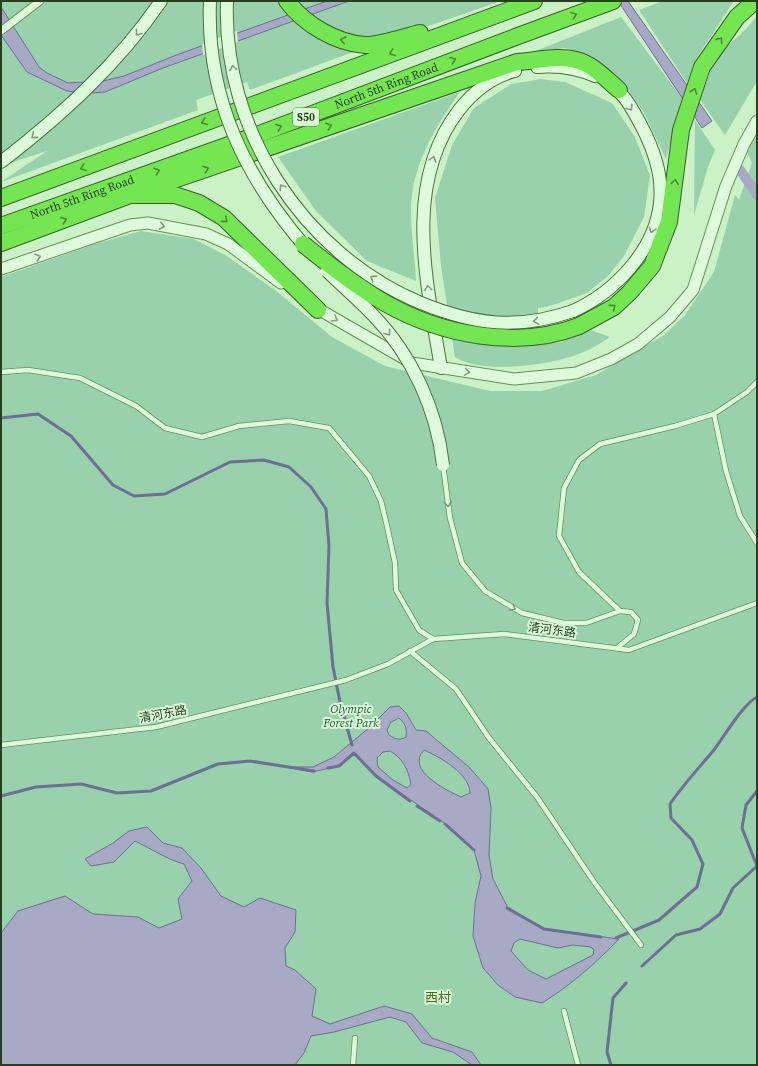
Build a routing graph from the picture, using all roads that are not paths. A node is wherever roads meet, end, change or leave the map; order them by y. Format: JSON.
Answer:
{"nodes":[{"id":1,"x":161,"y":1,"type":"edge"},
{"id":2,"x":210,"y":1,"type":"edge"},
{"id":3,"x":227,"y":1,"type":"edge"},
{"id":4,"x":534,"y":1,"type":"edge"},
{"id":5,"x":755,"y":1,"type":"edge"},
{"id":6,"x":288,"y":2,"type":"edge"},
{"id":7,"x":611,"y":2,"type":"edge"},
{"id":8,"x":38,"y":3,"type":"edge"},
{"id":9,"x":490,"y":17,"type":"junction"},
{"id":10,"x":1,"y":31,"type":"edge"},
{"id":11,"x":619,"y":90,"type":"junction"},
{"id":12,"x":757,"y":121,"type":"edge"},
{"id":13,"x":1,"y":162,"type":"edge"},
{"id":14,"x":130,"y":195,"type":"junction"},
{"id":15,"x":1,"y":198,"type":"edge"},
{"id":16,"x":1,"y":226,"type":"edge"},
{"id":17,"x":1,"y":243,"type":"edge"},
{"id":18,"x":303,"y":244,"type":"junction"},
{"id":19,"x":1,"y":269,"type":"edge"},
{"id":20,"x":318,"y":310,"type":"junction"},
{"id":21,"x":441,"y":368,"type":"junction"},
{"id":22,"x":1,"y":372,"type":"edge"},
{"id":23,"x":757,"y":382,"type":"edge"},
{"id":24,"x":714,"y":414,"type":"junction"},
{"id":25,"x":443,"y":465,"type":"joint"},
{"id":26,"x":757,"y":543,"type":"edge"},
{"id":27,"x":757,"y":603,"type":"edge"},
{"id":28,"x":620,"y":611,"type":"junction"},
{"id":29,"x":433,"y":639,"type":"junction"},
{"id":30,"x":617,"y":648,"type":"junction"},
{"id":31,"x":410,"y":651,"type":"junction"},
{"id":32,"x":1,"y":745,"type":"edge"},
{"id":33,"x":641,"y":945,"type":"dead end"},
{"id":34,"x":564,"y":1011,"type":"dead end"},
{"id":35,"x":355,"y":1038,"type":"dead end"},
{"id":36,"x":353,"y":1065,"type":"edge"},
{"id":37,"x":578,"y":1065,"type":"edge"}],
"edges":[{"from":1,"to":13,"type":"main road","one_way":true},
{"from":2,"to":18,"type":"main road","bridge":true},
{"from":11,"to":3,"type":"main road","one_way":true,"bridge":true},
{"from":4,"to":9,"type":"highway","number":"S50"},
{"from":18,"to":5,"type":"highway","one_way":true,"bridge":true},
{"from":9,"to":6,"type":"highway","one_way":true},
{"from":16,"to":7,"type":"highway","name":"North 5th Ring Road","number":"S50","one_way":true},
{"from":8,"to":10,"type":"street"},
{"from":9,"to":15,"type":"highway","number":"S50","one_way":true},
{"from":14,"to":11,"type":"highway","one_way":true},
{"from":21,"to":11,"type":"main road","one_way":true},
{"from":21,"to":12,"type":"street","one_way":true},
{"from":17,"to":14,"type":"highway","one_way":true},
{"from":14,"to":20,"type":"highway","one_way":true},
{"from":18,"to":25,"type":"main road","one_way":true,"bridge":true},
{"from":19,"to":20,"type":"street","one_way":true},
{"from":20,"to":21,"type":"street","one_way":true},
{"from":22,"to":29,"type":"lane"},
{"from":23,"to":24,"type":"lane"},
{"from":24,"to":26,"type":"lane"},
{"from":24,"to":28,"type":"lane"},
{"from":25,"to":28,"type":"lane","one_way":true},
{"from":27,"to":30,"type":"lane","name":"清河东路"},
{"from":28,"to":30,"type":"lane"},
{"from":29,"to":30,"type":"lane","name":"清河东路"},
{"from":29,"to":31,"type":"lane","name":"清河东路"},
{"from":31,"to":32,"type":"lane","name":"清河东路"},
{"from":31,"to":33,"type":"lane"},
{"from":34,"to":37,"type":"lane"},
{"from":35,"to":36,"type":"lane"}]}
